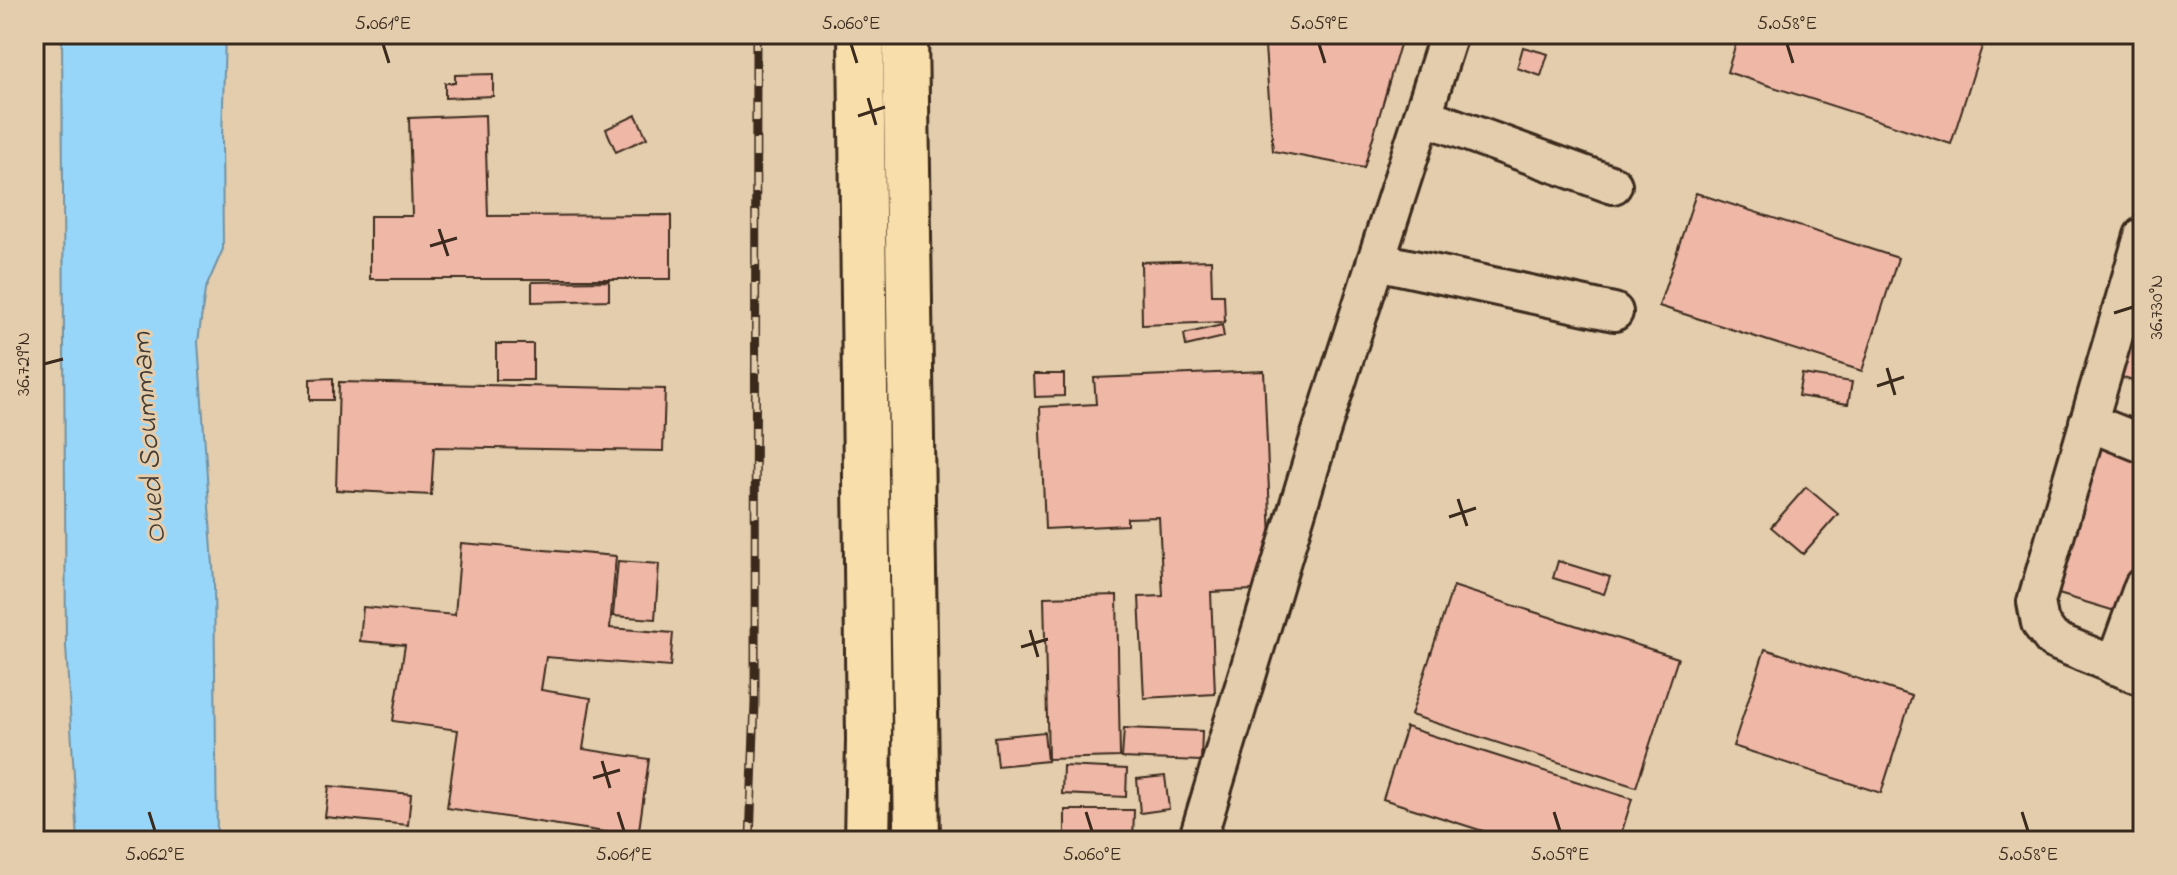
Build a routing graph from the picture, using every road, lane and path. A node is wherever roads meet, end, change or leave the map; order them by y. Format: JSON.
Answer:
{"nodes":[{"id":1,"x":861,"y":34,"type":"edge"},
{"id":2,"x":905,"y":34,"type":"edge"},
{"id":3,"x":1449,"y":34,"type":"edge"},
{"id":4,"x":1423,"y":116,"type":"junction"},
{"id":5,"x":1613,"y":185,"type":"dead end"},
{"id":6,"x":2143,"y":236,"type":"edge"},
{"id":7,"x":1376,"y":261,"type":"junction"},
{"id":8,"x":1614,"y":312,"type":"dead end"},
{"id":9,"x":2088,"y":422,"type":"junction"},
{"id":10,"x":2143,"y":444,"type":"edge"},
{"id":11,"x":2143,"y":586,"type":"edge"},
{"id":12,"x":2128,"y":672,"type":"edge"},
{"id":13,"x":1205,"y":839,"type":"edge"},
{"id":14,"x":867,"y":841,"type":"edge"},
{"id":15,"x":917,"y":841,"type":"edge"}],
"edges":[{"from":1,"to":14,"type":"highway"},
{"from":2,"to":15,"type":"highway"},
{"from":3,"to":4,"type":"street"},
{"from":4,"to":5,"type":"street"},
{"from":4,"to":7,"type":"street"},
{"from":6,"to":9,"type":"street"},
{"from":7,"to":8,"type":"street"},
{"from":7,"to":13,"type":"street"},
{"from":9,"to":10,"type":"street"},
{"from":9,"to":12,"type":"street"},
{"from":11,"to":12,"type":"street"}]}
